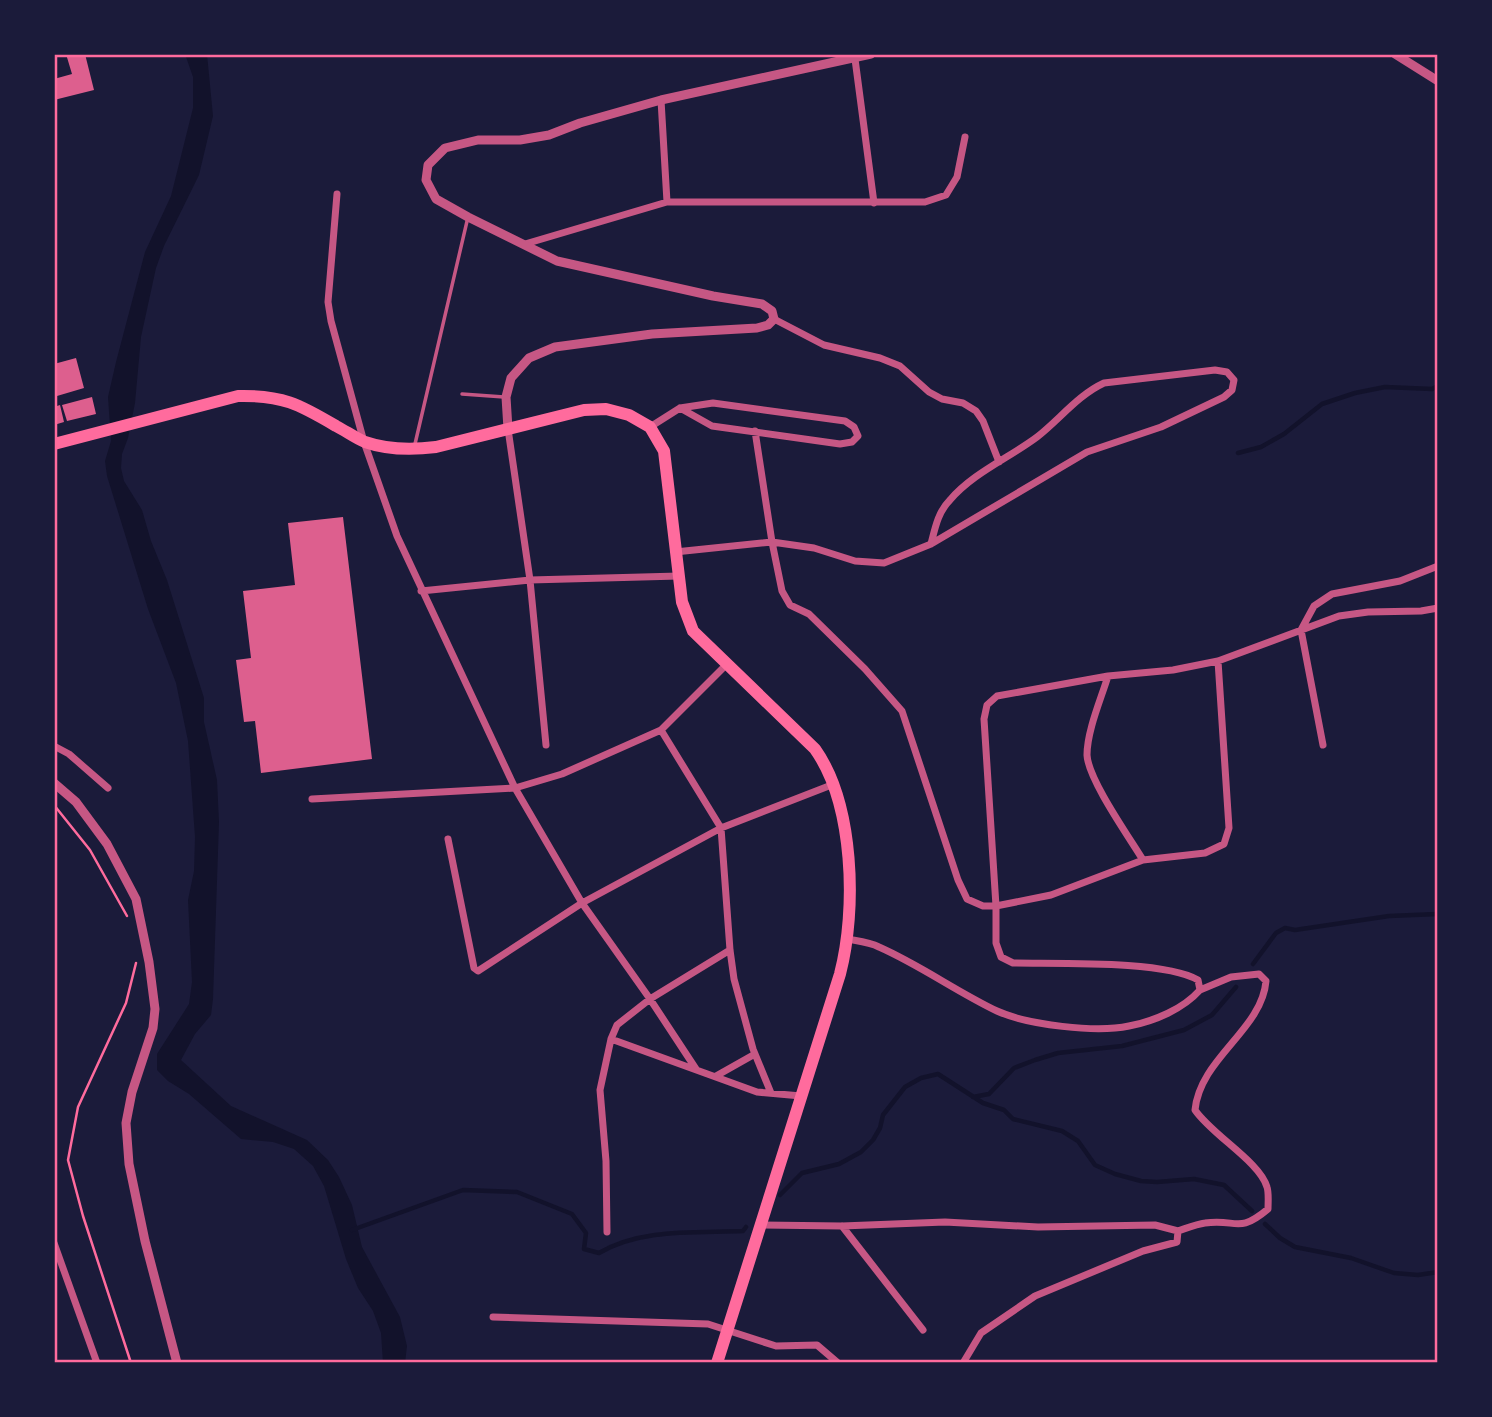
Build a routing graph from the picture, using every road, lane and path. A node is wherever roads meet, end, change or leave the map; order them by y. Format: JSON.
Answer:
{"nodes":[{"id":1,"x":871,"y":54,"type":"edge"},
{"id":2,"x":1395,"y":54,"type":"edge"},
{"id":3,"x":855,"y":59,"type":"junction"},
{"id":4,"x":1438,"y":81,"type":"edge"},
{"id":5,"x":661,"y":100,"type":"junction"},
{"id":6,"x":965,"y":136,"type":"dead end"},
{"id":7,"x":337,"y":194,"type":"dead end"},
{"id":8,"x":667,"y":202,"type":"junction"},
{"id":9,"x":874,"y":203,"type":"junction"},
{"id":10,"x":468,"y":217,"type":"junction"},
{"id":11,"x":525,"y":244,"type":"junction"},
{"id":12,"x":774,"y":320,"type":"junction"},
{"id":13,"x":462,"y":394,"type":"dead end"},
{"id":14,"x":506,"y":397,"type":"junction"},
{"id":15,"x":680,"y":408,"type":"junction"},
{"id":16,"x":650,"y":426,"type":"junction"},
{"id":17,"x":508,"y":429,"type":"junction"},
{"id":18,"x":755,"y":431,"type":"junction"},
{"id":19,"x":364,"y":442,"type":"junction"},
{"id":20,"x":54,"y":443,"type":"edge"},
{"id":21,"x":414,"y":450,"type":"junction"},
{"id":22,"x":999,"y":462,"type":"junction"},
{"id":23,"x":772,"y":542,"type":"junction"},
{"id":24,"x":931,"y":544,"type":"junction"},
{"id":25,"x":675,"y":552,"type":"junction"},
{"id":26,"x":1438,"y":566,"type":"edge"},
{"id":27,"x":679,"y":576,"type":"junction"},
{"id":28,"x":530,"y":580,"type":"junction"},
{"id":29,"x":421,"y":591,"type":"junction"},
{"id":30,"x":1438,"y":608,"type":"edge"},
{"id":31,"x":1301,"y":631,"type":"junction"},
{"id":32,"x":1218,"y":661,"type":"junction"},
{"id":33,"x":727,"y":664,"type":"junction"},
{"id":34,"x":1108,"y":676,"type":"junction"},
{"id":35,"x":662,"y":730,"type":"junction"},
{"id":36,"x":1323,"y":745,"type":"dead end"},
{"id":37,"x":54,"y":746,"type":"edge"},
{"id":38,"x":546,"y":746,"type":"dead end"},
{"id":39,"x":54,"y":783,"type":"edge"},
{"id":40,"x":835,"y":784,"type":"junction"},
{"id":41,"x":108,"y":788,"type":"dead end"},
{"id":42,"x":515,"y":788,"type":"junction"},
{"id":43,"x":312,"y":799,"type":"dead end"},
{"id":44,"x":54,"y":805,"type":"edge"},
{"id":45,"x":721,"y":828,"type":"junction"},
{"id":46,"x":448,"y":839,"type":"dead end"},
{"id":47,"x":1143,"y":860,"type":"junction"},
{"id":48,"x":582,"y":903,"type":"junction"},
{"id":49,"x":996,"y":906,"type":"junction"},
{"id":50,"x":128,"y":917,"type":"dead end"},
{"id":51,"x":847,"y":939,"type":"junction"},
{"id":52,"x":730,"y":950,"type":"junction"},
{"id":53,"x":137,"y":960,"type":"dead end"},
{"id":54,"x":1200,"y":990,"type":"junction"},
{"id":55,"x":650,"y":999,"type":"junction"},
{"id":56,"x":611,"y":1038,"type":"junction"},
{"id":57,"x":755,"y":1054,"type":"junction"},
{"id":58,"x":696,"y":1069,"type":"junction"},
{"id":59,"x":716,"y":1076,"type":"junction"},
{"id":60,"x":771,"y":1093,"type":"junction"},
{"id":61,"x":801,"y":1096,"type":"junction"},
{"id":62,"x":759,"y":1225,"type":"junction"},
{"id":63,"x":842,"y":1226,"type":"junction"},
{"id":64,"x":1178,"y":1231,"type":"junction"},
{"id":65,"x":607,"y":1232,"type":"dead end"},
{"id":66,"x":54,"y":1243,"type":"edge"},
{"id":67,"x":493,"y":1317,"type":"dead end"},
{"id":68,"x":729,"y":1329,"type":"junction"},
{"id":69,"x":923,"y":1330,"type":"dead end"},
{"id":70,"x":97,"y":1363,"type":"edge"},
{"id":71,"x":131,"y":1363,"type":"edge"},
{"id":72,"x":177,"y":1363,"type":"edge"},
{"id":73,"x":717,"y":1363,"type":"edge"},
{"id":74,"x":838,"y":1363,"type":"edge"},
{"id":75,"x":963,"y":1363,"type":"edge"}],
"edges":[{"from":1,"to":3,"type":"street"},
{"from":2,"to":4,"type":"street"},
{"from":3,"to":5,"type":"street"},
{"from":3,"to":9,"type":"street"},
{"from":5,"to":8,"type":"street"},
{"from":5,"to":10,"type":"street"},
{"from":6,"to":9,"type":"street"},
{"from":7,"to":19,"type":"street"},
{"from":8,"to":9,"type":"street"},
{"from":8,"to":11,"type":"street"},
{"from":10,"to":11,"type":"street"},
{"from":10,"to":21,"type":"lane"},
{"from":11,"to":12,"type":"street"},
{"from":12,"to":14,"type":"street"},
{"from":12,"to":22,"type":"street"},
{"from":13,"to":14,"type":"lane"},
{"from":14,"to":17,"type":"street"},
{"from":15,"to":16,"type":"street"},
{"from":15,"to":18,"type":"street"},
{"from":15,"to":18,"type":"street"},
{"from":16,"to":17,"type":"highway"},
{"from":16,"to":25,"type":"highway"},
{"from":17,"to":21,"type":"highway"},
{"from":17,"to":28,"type":"street"},
{"from":18,"to":23,"type":"street"},
{"from":19,"to":20,"type":"highway"},
{"from":19,"to":21,"type":"highway"},
{"from":19,"to":29,"type":"street"},
{"from":22,"to":24,"type":"street"},
{"from":22,"to":24,"type":"street"},
{"from":23,"to":24,"type":"street"},
{"from":23,"to":25,"type":"street"},
{"from":23,"to":49,"type":"street"},
{"from":25,"to":27,"type":"highway"},
{"from":26,"to":31,"type":"street"},
{"from":27,"to":28,"type":"street"},
{"from":27,"to":33,"type":"highway"},
{"from":28,"to":29,"type":"street"},
{"from":28,"to":38,"type":"street"},
{"from":29,"to":42,"type":"street"},
{"from":30,"to":31,"type":"street"},
{"from":31,"to":32,"type":"street"},
{"from":31,"to":36,"type":"street"},
{"from":32,"to":34,"type":"street"},
{"from":32,"to":47,"type":"street"},
{"from":33,"to":35,"type":"street"},
{"from":33,"to":40,"type":"highway"},
{"from":34,"to":47,"type":"street"},
{"from":34,"to":49,"type":"street"},
{"from":35,"to":42,"type":"street"},
{"from":35,"to":45,"type":"street"},
{"from":37,"to":41,"type":"street"},
{"from":39,"to":72,"type":"street"},
{"from":40,"to":45,"type":"street"},
{"from":40,"to":51,"type":"highway"},
{"from":42,"to":43,"type":"street"},
{"from":42,"to":48,"type":"street"},
{"from":44,"to":50,"type":"path"},
{"from":45,"to":48,"type":"street"},
{"from":45,"to":52,"type":"street"},
{"from":46,"to":48,"type":"street"},
{"from":47,"to":49,"type":"street"},
{"from":48,"to":55,"type":"street"},
{"from":49,"to":54,"type":"street"},
{"from":51,"to":54,"type":"street"},
{"from":51,"to":61,"type":"highway"},
{"from":52,"to":55,"type":"street"},
{"from":52,"to":57,"type":"street"},
{"from":53,"to":71,"type":"path"},
{"from":54,"to":64,"type":"street"},
{"from":55,"to":56,"type":"street"},
{"from":55,"to":58,"type":"street"},
{"from":56,"to":58,"type":"street"},
{"from":56,"to":65,"type":"street"},
{"from":57,"to":59,"type":"street"},
{"from":57,"to":60,"type":"street"},
{"from":58,"to":59,"type":"street"},
{"from":59,"to":60,"type":"street"},
{"from":60,"to":61,"type":"street"},
{"from":61,"to":62,"type":"highway"},
{"from":62,"to":63,"type":"street"},
{"from":62,"to":68,"type":"highway"},
{"from":63,"to":64,"type":"street"},
{"from":63,"to":69,"type":"street"},
{"from":64,"to":75,"type":"street"},
{"from":66,"to":70,"type":"street"},
{"from":67,"to":68,"type":"street"},
{"from":68,"to":73,"type":"highway"},
{"from":68,"to":74,"type":"street"}]}
